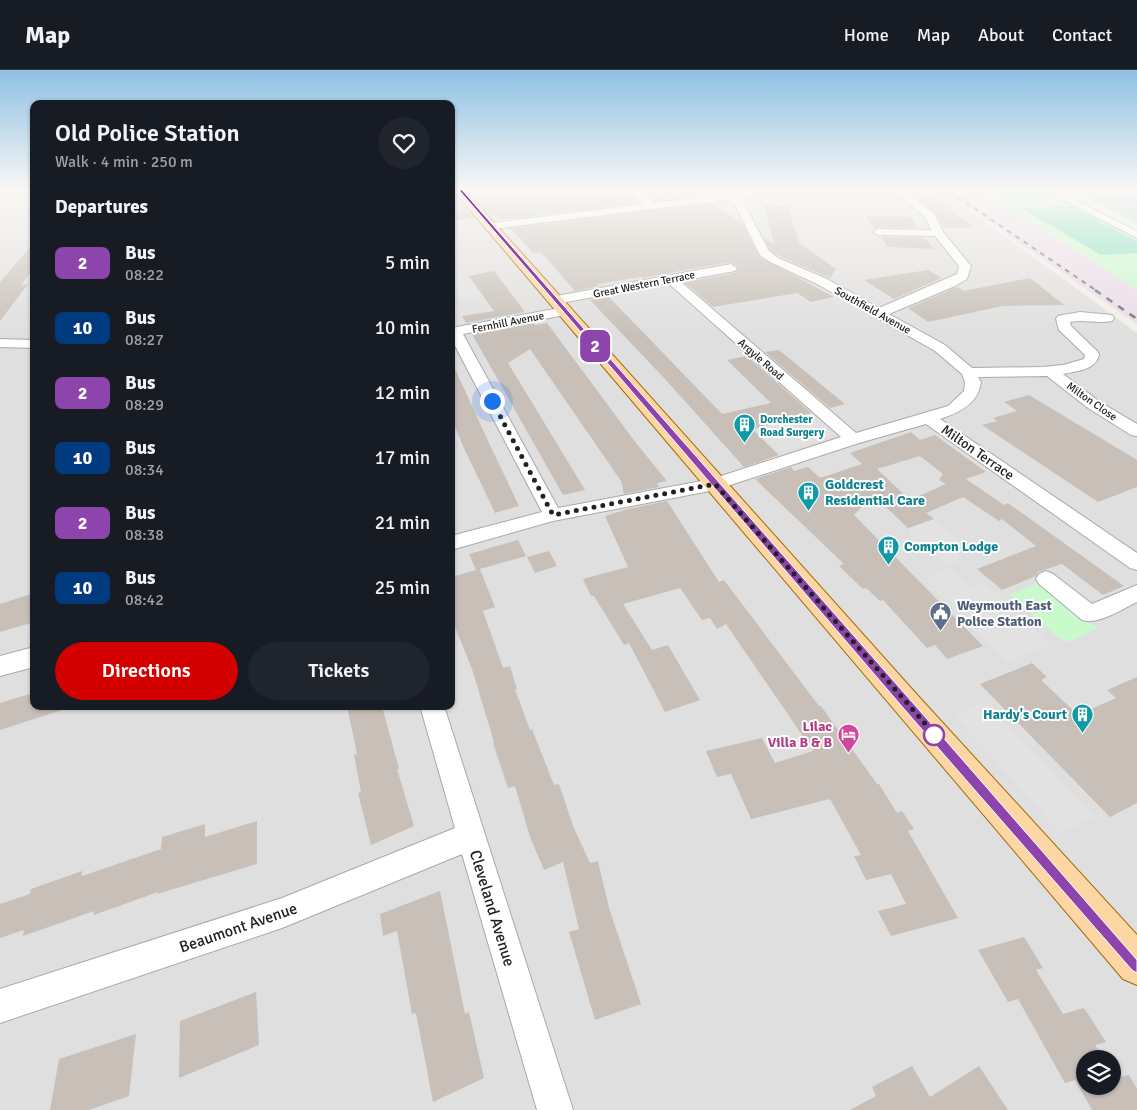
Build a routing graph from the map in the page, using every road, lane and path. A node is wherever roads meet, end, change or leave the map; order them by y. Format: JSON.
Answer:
{"nodes":[{"id":1,"x":504,"y":240,"type":"edge"},
{"id":2,"x":757,"y":240,"type":"edge"},
{"id":3,"x":943,"y":240,"type":"edge"},
{"id":4,"x":731,"y":268,"type":"dead end"},
{"id":5,"x":669,"y":278,"type":"junction"},
{"id":6,"x":560,"y":306,"type":"junction"},
{"id":7,"x":879,"y":313,"type":"junction"},
{"id":8,"x":1107,"y":318,"type":"dead end"},
{"id":9,"x":455,"y":332,"type":"edge"},
{"id":10,"x":455,"y":336,"type":"edge"},
{"id":11,"x":0,"y":343,"type":"edge"},
{"id":12,"x":30,"y":344,"type":"edge"},
{"id":13,"x":1049,"y":370,"type":"junction"},
{"id":14,"x":968,"y":372,"type":"junction"},
{"id":15,"x":928,"y":418,"type":"junction"},
{"id":16,"x":1137,"y":431,"type":"edge"},
{"id":17,"x":852,"y":439,"type":"junction"},
{"id":18,"x":715,"y":484,"type":"junction"},
{"id":19,"x":553,"y":515,"type":"junction"},
{"id":20,"x":455,"y":541,"type":"edge"},
{"id":21,"x":1137,"y":563,"type":"edge"},
{"id":22,"x":1046,"y":579,"type":"dead end"},
{"id":23,"x":1137,"y":593,"type":"edge"},
{"id":24,"x":30,"y":658,"type":"edge"},
{"id":25,"x":0,"y":666,"type":"edge"},
{"id":26,"x":433,"y":710,"type":"edge"},
{"id":27,"x":472,"y":836,"type":"junction"},
{"id":28,"x":1137,"y":965,"type":"edge"},
{"id":29,"x":0,"y":1006,"type":"edge"},
{"id":30,"x":554,"y":1110,"type":"edge"}],
"edges":[{"from":1,"to":6,"type":"main road"},
{"from":2,"to":7,"type":"street","name":"Southfield Avenue"},
{"from":3,"to":7,"type":"street"},
{"from":4,"to":5,"type":"street","name":"Great Western Terrace"},
{"from":5,"to":6,"type":"street","name":"Great Western Terrace"},
{"from":5,"to":17,"type":"street","name":"Argyle Road"},
{"from":6,"to":9,"type":"street","name":"Fernhill Avenue"},
{"from":6,"to":18,"type":"main road"},
{"from":7,"to":14,"type":"street","name":"Southfield Avenue"},
{"from":8,"to":13,"type":"street","name":"Milton Close"},
{"from":10,"to":19,"type":"street"},
{"from":11,"to":12,"type":"street"},
{"from":13,"to":14,"type":"street","name":"Milton Close"},
{"from":13,"to":16,"type":"street","name":"Milton Close"},
{"from":14,"to":15,"type":"street"},
{"from":15,"to":17,"type":"street","name":"Milton Terrace"},
{"from":15,"to":21,"type":"street","name":"Milton Terrace"},
{"from":17,"to":18,"type":"street","name":"Milton Terrace"},
{"from":18,"to":19,"type":"street","name":"Milton Terrace"},
{"from":18,"to":28,"type":"main road"},
{"from":19,"to":20,"type":"street","name":"Milton Terrace"},
{"from":22,"to":23,"type":"street"},
{"from":24,"to":25,"type":"street"},
{"from":26,"to":27,"type":"street","name":"Cleveland Avenue"},
{"from":27,"to":29,"type":"street","name":"Beaumont Avenue"},
{"from":27,"to":30,"type":"street","name":"Cleveland Avenue"}]}
